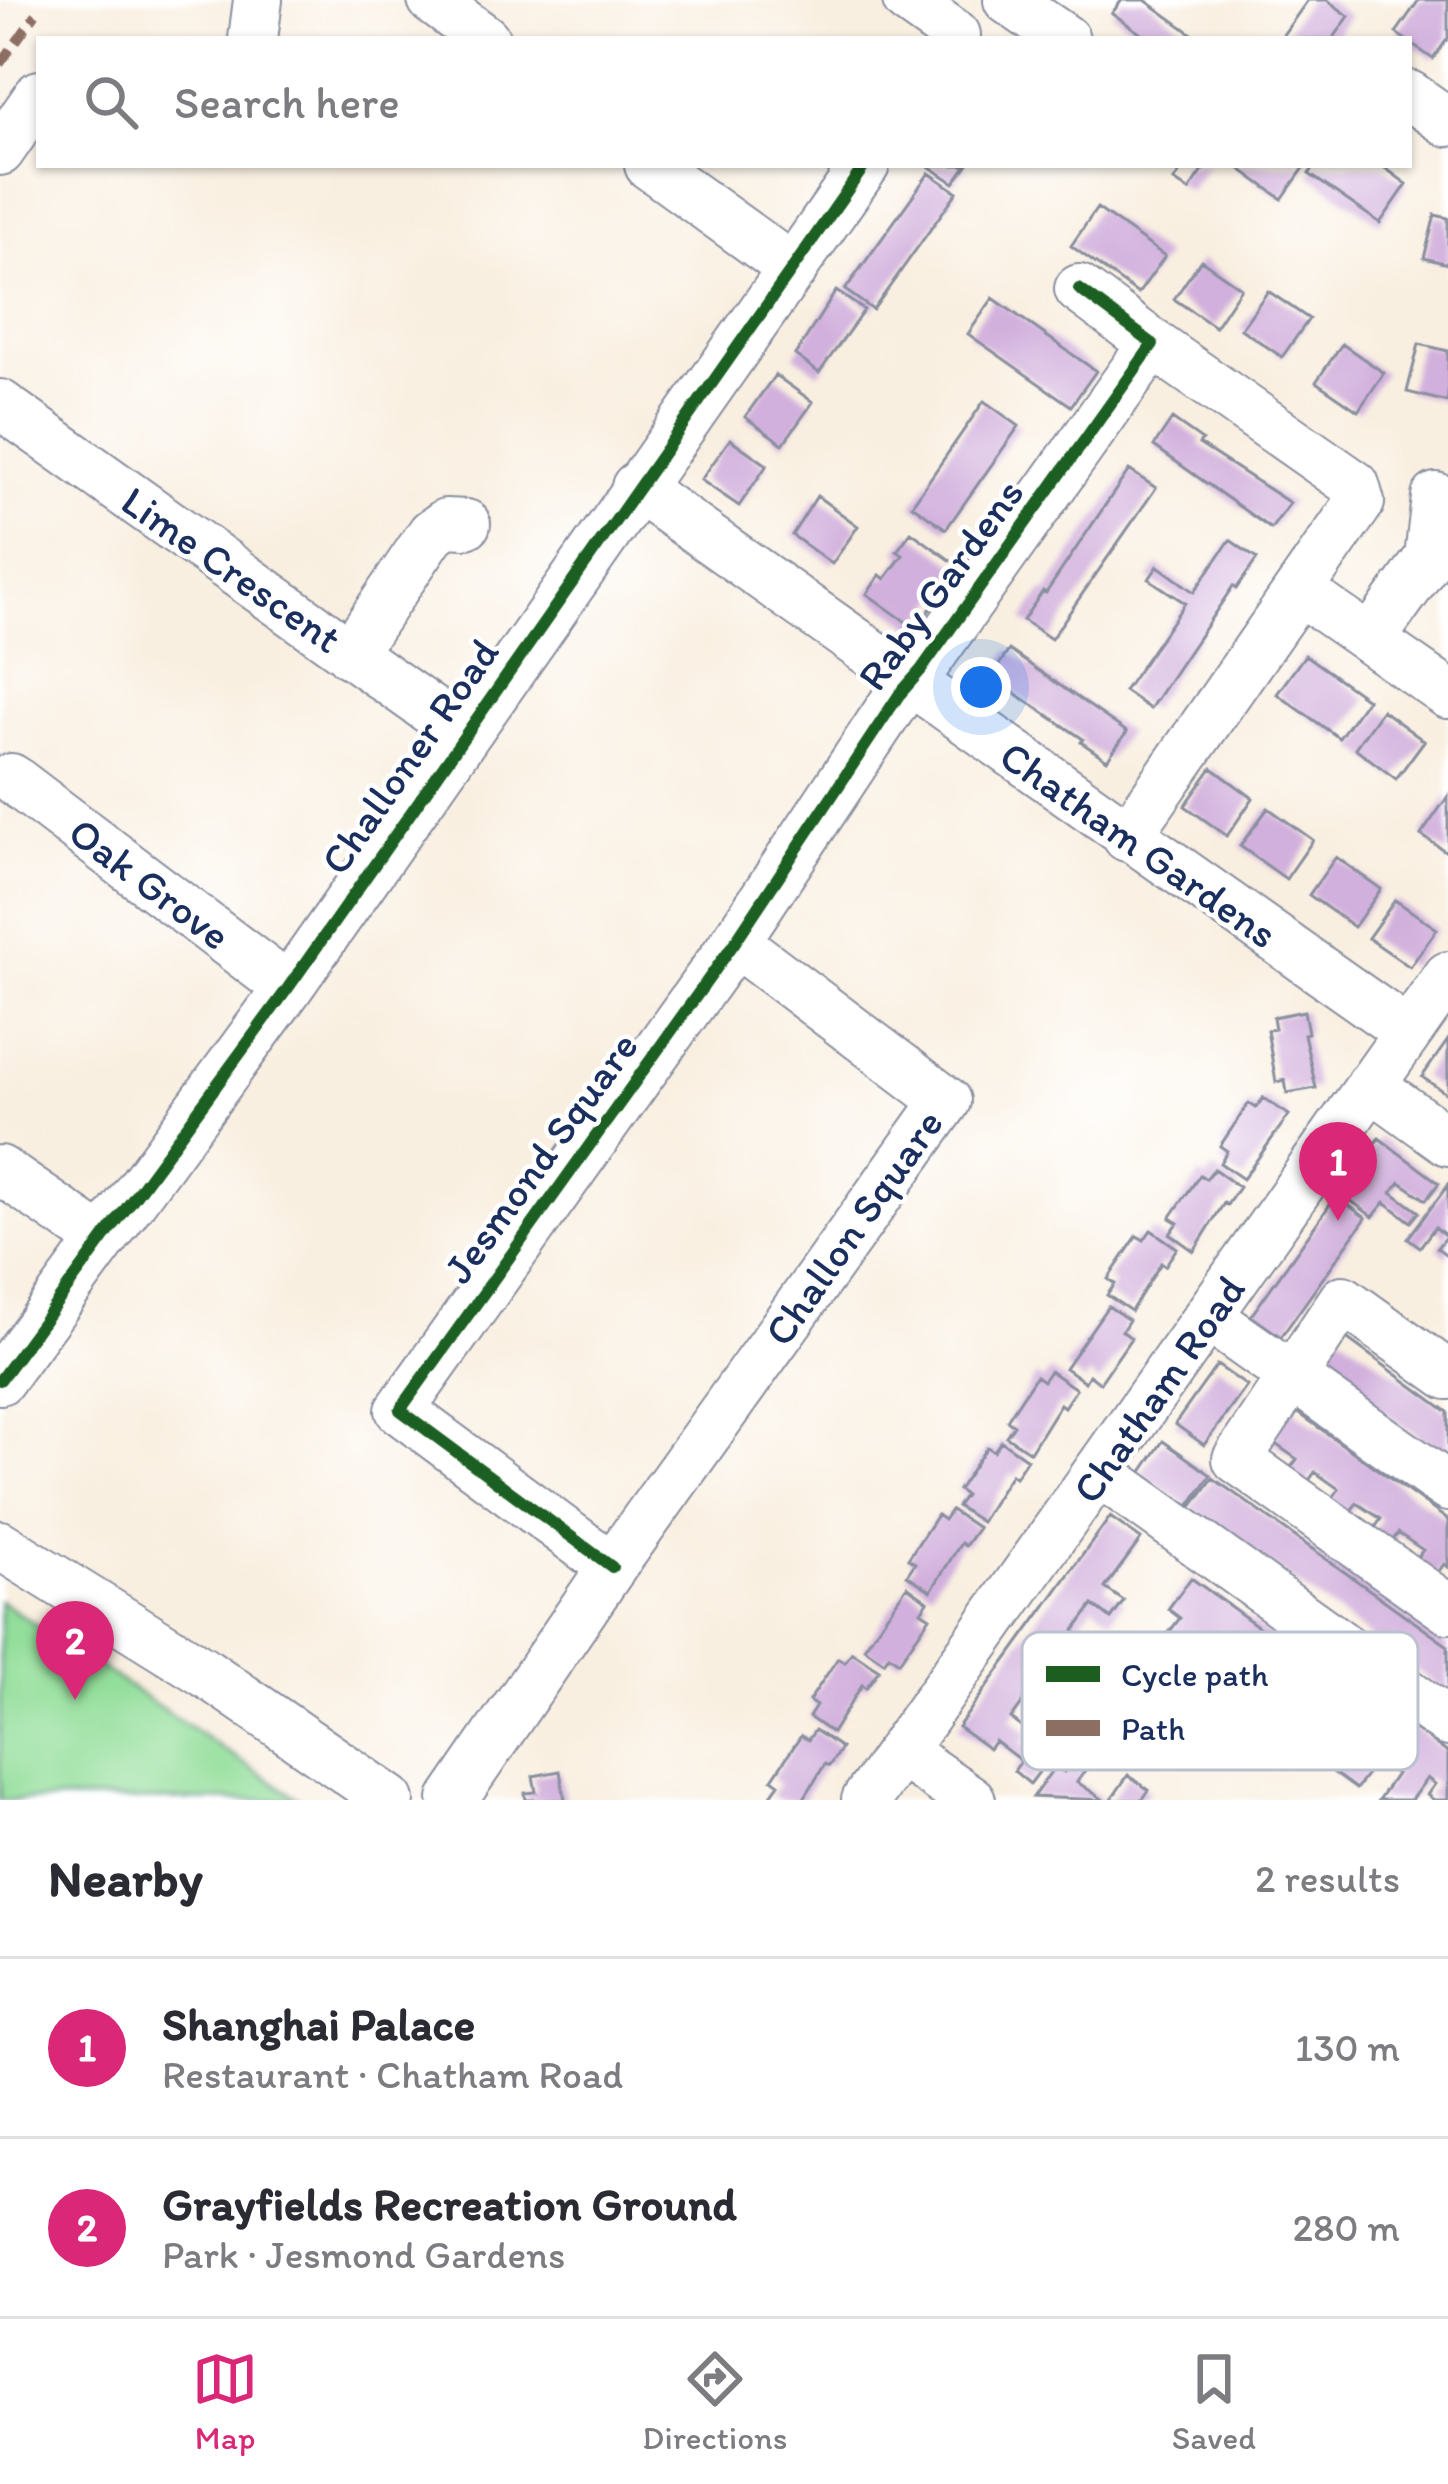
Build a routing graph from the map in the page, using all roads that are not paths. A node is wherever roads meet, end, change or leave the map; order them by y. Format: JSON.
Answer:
{"nodes":[{"id":1,"x":258,"y":0,"type":"edge"},
{"id":2,"x":432,"y":0,"type":"edge"},
{"id":3,"x":907,"y":0,"type":"edge"},
{"id":4,"x":1008,"y":0,"type":"edge"},
{"id":5,"x":963,"y":25,"type":"edge"},
{"id":6,"x":253,"y":36,"type":"edge"},
{"id":7,"x":481,"y":36,"type":"edge"},
{"id":8,"x":1061,"y":36,"type":"edge"},
{"id":9,"x":1412,"y":97,"type":"edge"},
{"id":10,"x":36,"y":99,"type":"edge"},
{"id":11,"x":1448,"y":122,"type":"edge"},
{"id":12,"x":0,"y":151,"type":"edge"},
{"id":13,"x":653,"y":168,"type":"edge"},
{"id":14,"x":863,"y":168,"type":"edge"},
{"id":15,"x":793,"y":269,"type":"junction"},
{"id":16,"x":1079,"y":289,"type":"dead end"},
{"id":17,"x":1153,"y":344,"type":"junction"},
{"id":18,"x":0,"y":404,"type":"edge"},
{"id":19,"x":637,"y":487,"type":"junction"},
{"id":20,"x":1436,"y":497,"type":"dead end"},
{"id":21,"x":466,"y":524,"type":"dead end"},
{"id":22,"x":1321,"y":605,"type":"dead end"},
{"id":23,"x":1371,"y":639,"type":"junction"},
{"id":24,"x":350,"y":654,"type":"junction"},
{"id":25,"x":911,"y":682,"type":"junction"},
{"id":26,"x":1448,"y":694,"type":"edge"},
{"id":27,"x":464,"y":734,"type":"junction"},
{"id":28,"x":11,"y":778,"type":"dead end"},
{"id":29,"x":1127,"y":837,"type":"junction"},
{"id":30,"x":735,"y":942,"type":"junction"},
{"id":31,"x":1448,"y":976,"type":"edge"},
{"id":32,"x":288,"y":988,"type":"junction"},
{"id":33,"x":1408,"y":1032,"type":"junction"},
{"id":34,"x":1370,"y":1085,"type":"junction"},
{"id":35,"x":1448,"y":1141,"type":"edge"},
{"id":36,"x":0,"y":1170,"type":"edge"},
{"id":37,"x":102,"y":1240,"type":"junction"},
{"id":38,"x":1210,"y":1318,"type":"junction"},
{"id":39,"x":1292,"y":1375,"type":"junction"},
{"id":40,"x":1448,"y":1375,"type":"edge"},
{"id":41,"x":0,"y":1380,"type":"edge"},
{"id":42,"x":1099,"y":1472,"type":"junction"},
{"id":43,"x":1448,"y":1487,"type":"edge"},
{"id":44,"x":0,"y":1545,"type":"edge"},
{"id":45,"x":612,"y":1568,"type":"junction"},
{"id":46,"x":1448,"y":1609,"type":"edge"},
{"id":47,"x":1322,"y":1632,"type":"edge"},
{"id":48,"x":1418,"y":1701,"type":"edge"},
{"id":49,"x":1448,"y":1722,"type":"edge"},
{"id":50,"x":900,"y":1751,"type":"junction"},
{"id":51,"x":390,"y":1800,"type":"edge"},
{"id":52,"x":453,"y":1800,"type":"edge"},
{"id":53,"x":866,"y":1800,"type":"edge"},
{"id":54,"x":970,"y":1800,"type":"edge"}],
"edges":[{"from":1,"to":6,"type":"street"},
{"from":2,"to":7,"type":"street"},
{"from":3,"to":5,"type":"street"},
{"from":4,"to":8,"type":"street"},
{"from":9,"to":11,"type":"street"},
{"from":10,"to":12,"type":"street"},
{"from":13,"to":15,"type":"street"},
{"from":14,"to":15,"type":"street","name":"Challoner Road"},
{"from":15,"to":19,"type":"street","name":"Challoner Road"},
{"from":16,"to":17,"type":"street"},
{"from":17,"to":25,"type":"street","name":"Raby Gardens"},
{"from":17,"to":29,"type":"street"},
{"from":18,"to":24,"type":"street","name":"Lime Crescent"},
{"from":19,"to":25,"type":"street","name":"Chatham Gardens"},
{"from":19,"to":27,"type":"street","name":"Challoner Road"},
{"from":20,"to":23,"type":"street"},
{"from":21,"to":24,"type":"street"},
{"from":22,"to":23,"type":"street"},
{"from":23,"to":26,"type":"street"},
{"from":24,"to":27,"type":"street","name":"Lime Crescent"},
{"from":25,"to":29,"type":"street","name":"Chatham Gardens"},
{"from":25,"to":30,"type":"street","name":"Raby Gardens"},
{"from":27,"to":32,"type":"street","name":"Challoner Road"},
{"from":28,"to":32,"type":"street","name":"Oak Grove"},
{"from":29,"to":33,"type":"street","name":"Chatham Gardens"},
{"from":30,"to":45,"type":"street","name":"Challon Square"},
{"from":30,"to":45,"type":"street","name":"Jesmond Square"},
{"from":31,"to":33,"type":"street","name":"Chatham Road"},
{"from":32,"to":37,"type":"street","name":"Challoner Road"},
{"from":33,"to":34,"type":"street","name":"Chatham Road"},
{"from":34,"to":35,"type":"street"},
{"from":34,"to":38,"type":"street","name":"Chatham Road"},
{"from":36,"to":37,"type":"street"},
{"from":37,"to":41,"type":"street","name":"Challoner Road"},
{"from":38,"to":39,"type":"street"},
{"from":38,"to":42,"type":"street","name":"Chatham Road"},
{"from":39,"to":40,"type":"street"},
{"from":39,"to":43,"type":"street"},
{"from":39,"to":46,"type":"street"},
{"from":42,"to":47,"type":"street"},
{"from":42,"to":50,"type":"street","name":"Chatham Road"},
{"from":44,"to":51,"type":"street"},
{"from":45,"to":52,"type":"street","name":"Challon Square"},
{"from":48,"to":49,"type":"street"},
{"from":50,"to":53,"type":"street","name":"Chatham Road"},
{"from":50,"to":54,"type":"street"}]}
